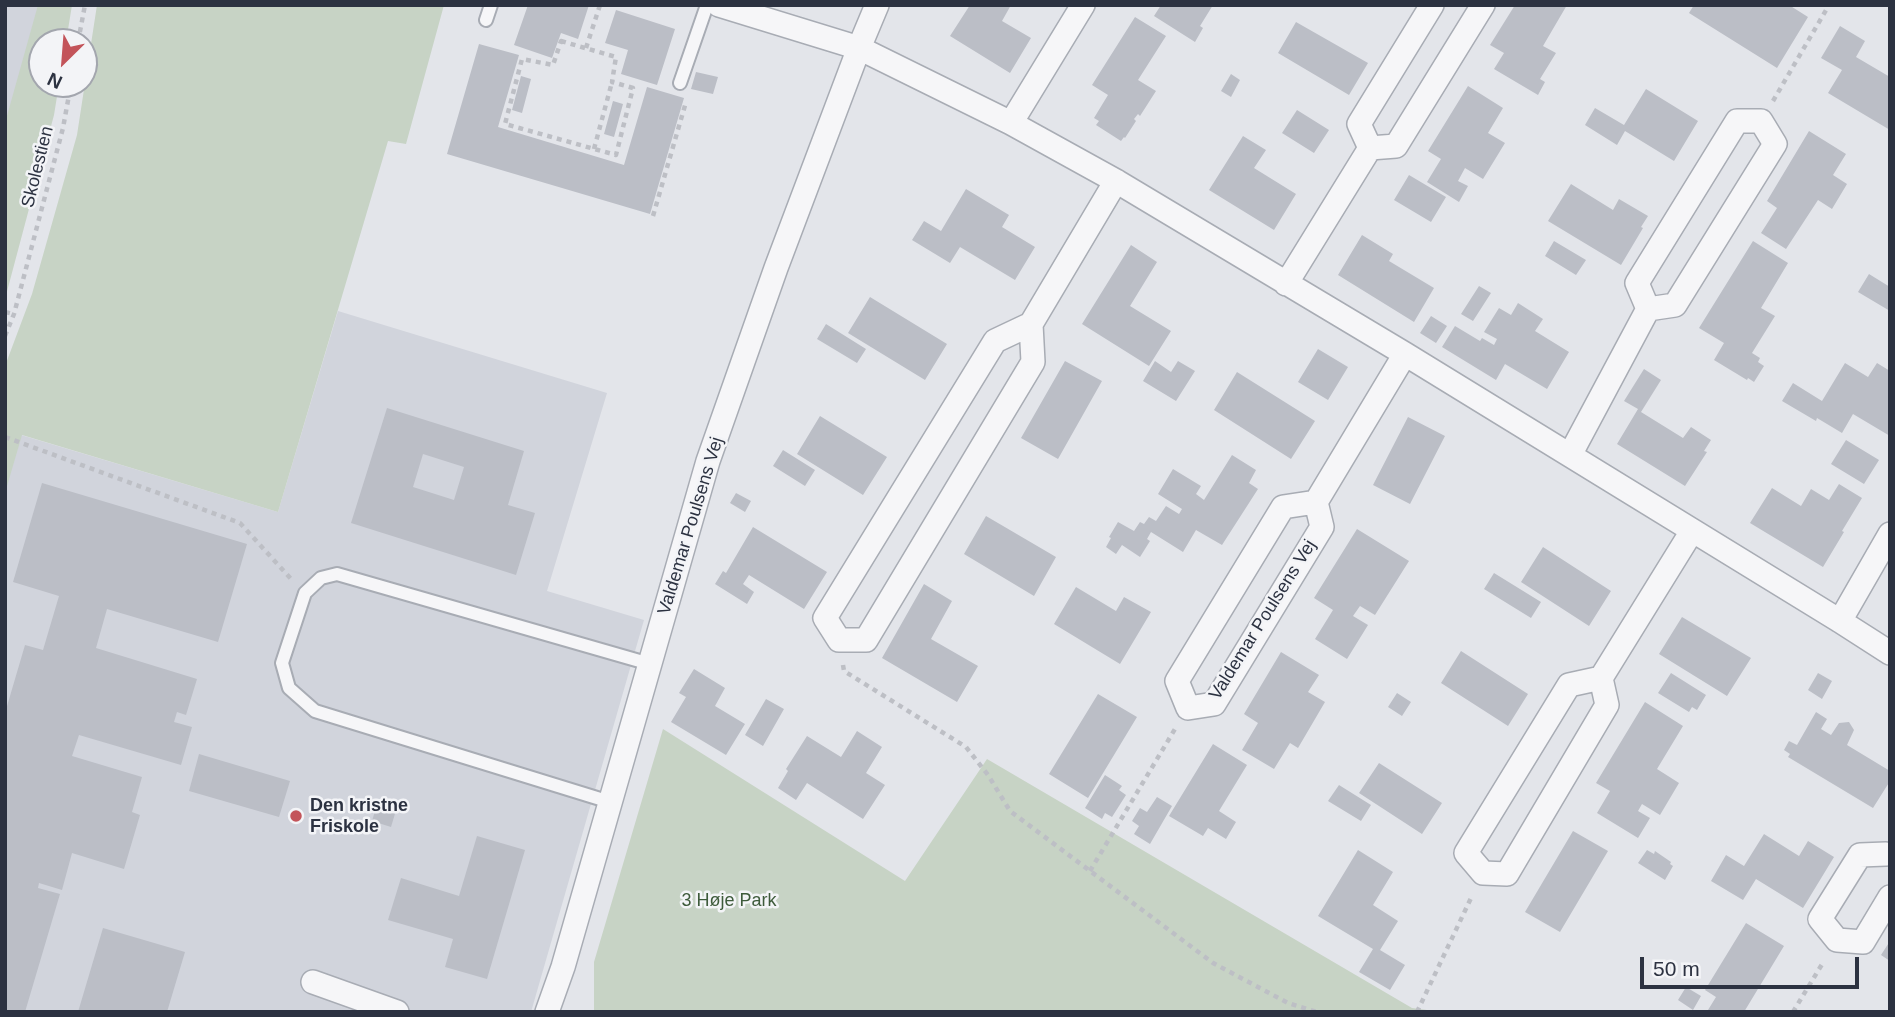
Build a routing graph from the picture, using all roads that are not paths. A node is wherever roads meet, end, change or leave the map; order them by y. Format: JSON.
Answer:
{"nodes":[{"id":1,"x":491,"y":5,"type":"edge"},
{"id":2,"x":707,"y":5,"type":"edge"},
{"id":3,"x":719,"y":5,"type":"edge"},
{"id":4,"x":877,"y":5,"type":"edge"},
{"id":5,"x":1083,"y":5,"type":"edge"},
{"id":6,"x":1432,"y":5,"type":"edge"},
{"id":7,"x":1483,"y":5,"type":"edge"},
{"id":8,"x":486,"y":20,"type":"dead end"},
{"id":9,"x":859,"y":48,"type":"junction"},
{"id":10,"x":680,"y":83,"type":"road end"},
{"id":11,"x":1011,"y":123,"type":"junction"},
{"id":12,"x":1370,"y":148,"type":"junction"},
{"id":13,"x":1116,"y":181,"type":"junction"},
{"id":14,"x":1286,"y":284,"type":"junction"},
{"id":15,"x":1648,"y":309,"type":"junction"},
{"id":16,"x":1031,"y":324,"type":"junction"},
{"id":17,"x":1405,"y":354,"type":"junction"},
{"id":18,"x":1570,"y":455,"type":"junction"},
{"id":19,"x":1315,"y":502,"type":"junction"},
{"id":20,"x":1692,"y":531,"type":"junction"},
{"id":21,"x":1890,"y":534,"type":"edge"},
{"id":22,"x":1840,"y":621,"type":"junction"},
{"id":23,"x":1890,"y":653,"type":"edge"},
{"id":24,"x":650,"y":664,"type":"junction"},
{"id":25,"x":1601,"y":678,"type":"junction"},
{"id":26,"x":610,"y":802,"type":"junction"},
{"id":27,"x":1889,"y":856,"type":"edge"},
{"id":28,"x":1890,"y":897,"type":"edge"},
{"id":29,"x":313,"y":982,"type":"dead end"},
{"id":30,"x":397,"y":1012,"type":"edge"},
{"id":31,"x":547,"y":1012,"type":"edge"}],
"edges":[{"from":1,"to":8,"type":"lane"},
{"from":2,"to":10,"type":"lane"},
{"from":3,"to":9,"type":"street"},
{"from":4,"to":9,"type":"street","name":"Valdemar Poulsens Vej"},
{"from":5,"to":11,"type":"street"},
{"from":6,"to":12,"type":"street"},
{"from":7,"to":12,"type":"street"},
{"from":9,"to":11,"type":"street"},
{"from":9,"to":24,"type":"street","name":"Valdemar Poulsens Vej"},
{"from":11,"to":13,"type":"street"},
{"from":12,"to":14,"type":"street"},
{"from":13,"to":14,"type":"street"},
{"from":13,"to":16,"type":"street"},
{"from":14,"to":17,"type":"street"},
{"from":15,"to":15,"type":"street"},
{"from":15,"to":18,"type":"street"},
{"from":16,"to":16,"type":"street"},
{"from":17,"to":18,"type":"street"},
{"from":17,"to":19,"type":"street"},
{"from":18,"to":20,"type":"street"},
{"from":19,"to":19,"type":"street","name":"Valdemar Poulsens Vej"},
{"from":20,"to":22,"type":"street"},
{"from":20,"to":25,"type":"street"},
{"from":21,"to":22,"type":"street"},
{"from":22,"to":23,"type":"street"},
{"from":24,"to":26,"type":"street","name":"Valdemar Poulsens Vej"},
{"from":24,"to":26,"type":"lane"},
{"from":25,"to":25,"type":"street"},
{"from":26,"to":31,"type":"street","name":"Valdemar Poulsens Vej"},
{"from":27,"to":28,"type":"street"},
{"from":29,"to":30,"type":"street"}]}
